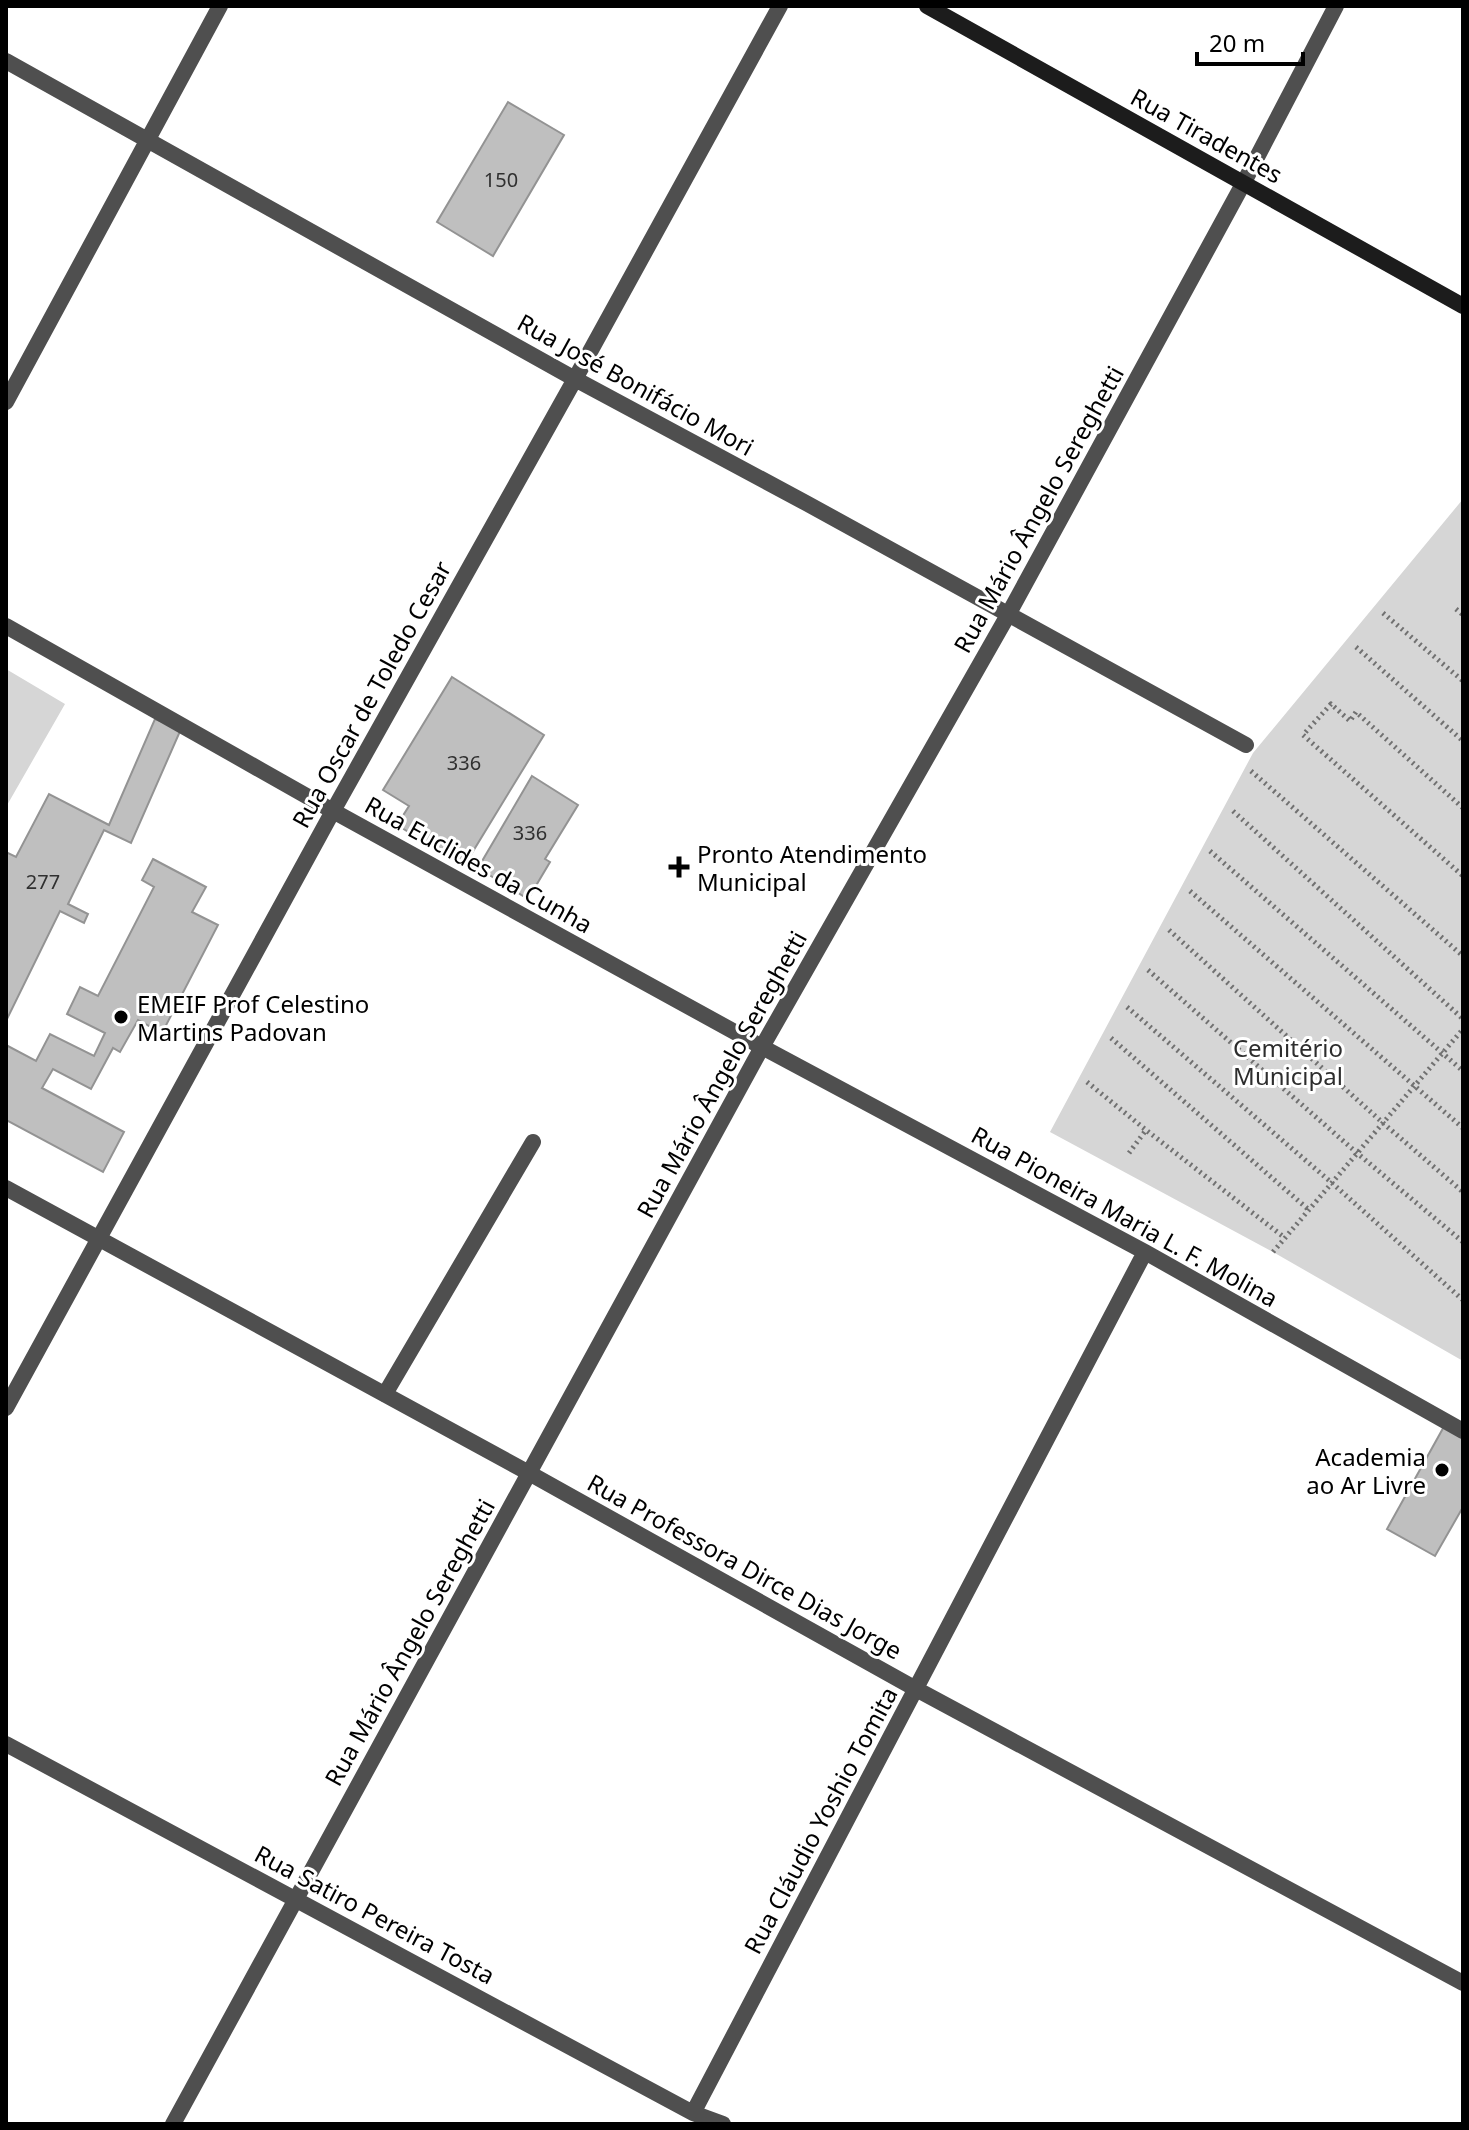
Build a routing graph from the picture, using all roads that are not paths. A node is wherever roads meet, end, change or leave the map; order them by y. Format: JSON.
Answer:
{"nodes":[{"id":1,"x":220,"y":6,"type":"edge"},
{"id":2,"x":780,"y":6,"type":"edge"},
{"id":3,"x":927,"y":6,"type":"edge"},
{"id":4,"x":1336,"y":6,"type":"edge"},
{"id":5,"x":6,"y":61,"type":"edge"},
{"id":6,"x":147,"y":140,"type":"junction"},
{"id":7,"x":1243,"y":184,"type":"junction"},
{"id":8,"x":1463,"y":306,"type":"edge"},
{"id":9,"x":575,"y":379,"type":"junction"},
{"id":10,"x":6,"y":402,"type":"edge"},
{"id":11,"x":1008,"y":615,"type":"junction"},
{"id":12,"x":6,"y":626,"type":"edge"},
{"id":13,"x":1246,"y":745,"type":"dead end"},
{"id":14,"x":333,"y":811,"type":"junction"},
{"id":15,"x":762,"y":1047,"type":"junction"},
{"id":16,"x":533,"y":1142,"type":"dead end"},
{"id":17,"x":6,"y":1188,"type":"edge"},
{"id":18,"x":98,"y":1239,"type":"junction"},
{"id":19,"x":1145,"y":1252,"type":"junction"},
{"id":20,"x":385,"y":1394,"type":"junction"},
{"id":21,"x":6,"y":1408,"type":"edge"},
{"id":22,"x":1463,"y":1431,"type":"edge"},
{"id":23,"x":529,"y":1473,"type":"junction"},
{"id":24,"x":916,"y":1689,"type":"junction"},
{"id":25,"x":6,"y":1744,"type":"edge"},
{"id":26,"x":297,"y":1899,"type":"junction"},
{"id":27,"x":1463,"y":1983,"type":"edge"},
{"id":28,"x":693,"y":2113,"type":"junction"},
{"id":29,"x":173,"y":2124,"type":"edge"},
{"id":30,"x":723,"y":2124,"type":"edge"}],
"edges":[{"from":1,"to":6,"type":"street"},
{"from":2,"to":9,"type":"street","name":"Rua Oscar de Toledo Cesar"},
{"from":3,"to":7,"type":"main road","name":"Rua Tiradentes"},
{"from":4,"to":7,"type":"street","name":"Rua Mário Ângelo Sereghetti"},
{"from":5,"to":6,"type":"street","name":"Rua José Bonifácio Mori"},
{"from":6,"to":9,"type":"street","name":"Rua José Bonifácio Mori"},
{"from":6,"to":10,"type":"street"},
{"from":7,"to":8,"type":"main road","name":"Rua Tiradentes"},
{"from":7,"to":11,"type":"street","name":"Rua Mário Ângelo Sereghetti"},
{"from":9,"to":11,"type":"street","name":"Rua José Bonifácio Mori"},
{"from":9,"to":14,"type":"street","name":"Rua Oscar de Toledo Cesar"},
{"from":11,"to":13,"type":"street","name":"Rua José Bonifácio Mori"},
{"from":11,"to":15,"type":"street","name":"Rua Mário Ângelo Sereghetti"},
{"from":12,"to":14,"type":"street","name":"Rua Euclides da Cunha"},
{"from":14,"to":15,"type":"street","name":"Rua Euclides da Cunha"},
{"from":14,"to":18,"type":"street","name":"Rua Oscar de Toledo Cesar"},
{"from":15,"to":19,"type":"street","name":"Rua Pioneira Maria L. F. Molina"},
{"from":15,"to":23,"type":"street","name":"Rua Mário Ângelo Sereghetti"},
{"from":16,"to":20,"type":"street"},
{"from":17,"to":18,"type":"street","name":"Rua Professora Dirce Dias Jorge"},
{"from":18,"to":20,"type":"street","name":"Rua Professora Dirce Dias Jorge"},
{"from":18,"to":21,"type":"street","name":"Rua Oscar de Toledo Cesar"},
{"from":19,"to":22,"type":"street","name":"Rua Pioneira Maria L. F. Molina"},
{"from":19,"to":24,"type":"street","name":"Rua Cláudio Yoshio Tomita"},
{"from":20,"to":23,"type":"street","name":"Rua Professora Dirce Dias Jorge"},
{"from":23,"to":24,"type":"street","name":"Rua Professora Dirce Dias Jorge"},
{"from":23,"to":26,"type":"street","name":"Rua Mário Ângelo Sereghetti"},
{"from":24,"to":27,"type":"street","name":"Rua Professora Dirce Dias Jorge"},
{"from":24,"to":28,"type":"street","name":"Rua Cláudio Yoshio Tomita"},
{"from":25,"to":26,"type":"street","name":"Rua Satiro Pereira Tosta"},
{"from":26,"to":28,"type":"street","name":"Rua Satiro Pereira Tosta"},
{"from":26,"to":29,"type":"street","name":"Rua Mário Ângelo Sereghetti"},
{"from":28,"to":30,"type":"street","name":"Rua Satiro Pereira Tosta"}]}
